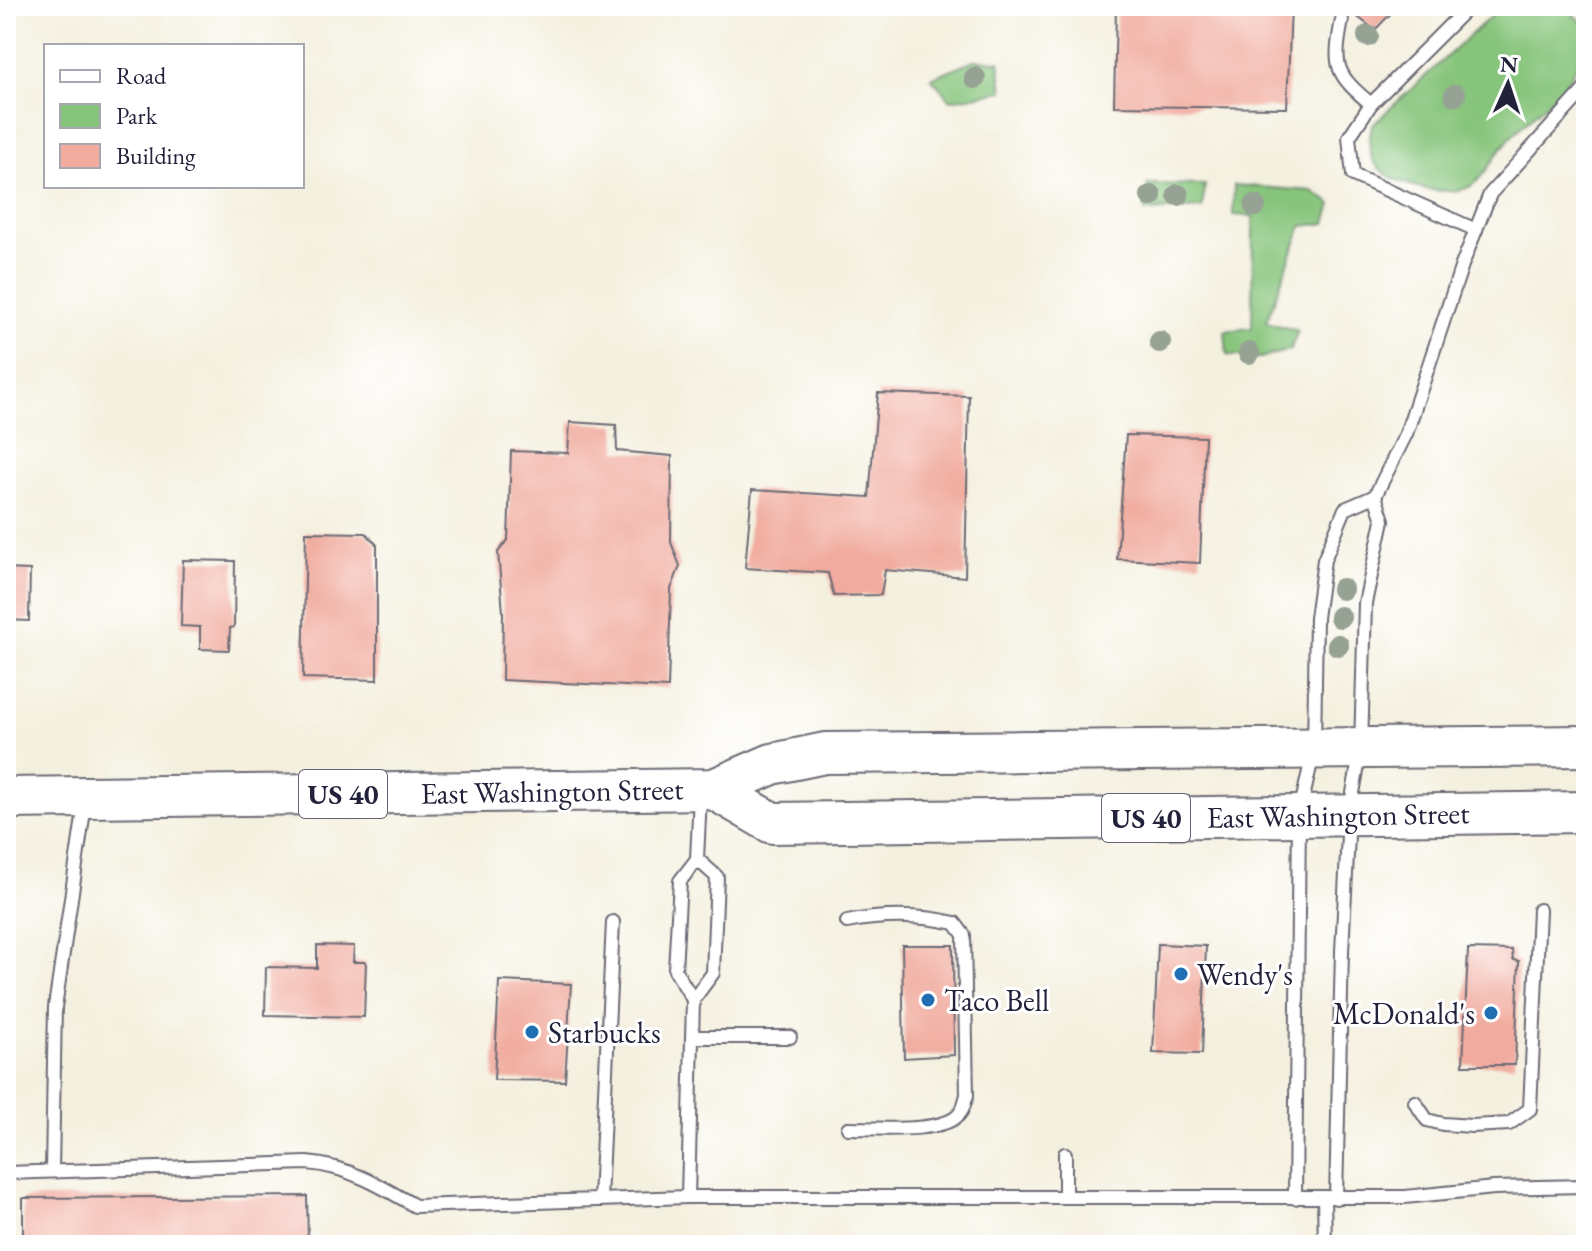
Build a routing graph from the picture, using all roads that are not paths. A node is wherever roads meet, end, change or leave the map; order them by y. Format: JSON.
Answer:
{"nodes":[{"id":1,"x":1469,"y":6,"type":"edge"},
{"id":2,"x":1342,"y":20,"type":"dead end"},
{"id":3,"x":1586,"y":88,"type":"edge"},
{"id":4,"x":1371,"y":104,"type":"junction"},
{"id":5,"x":1476,"y":230,"type":"junction"},
{"id":6,"x":1375,"y":496,"type":"junction"},
{"id":7,"x":1586,"y":746,"type":"edge"},
{"id":8,"x":1314,"y":749,"type":"junction"},
{"id":9,"x":1361,"y":749,"type":"junction"},
{"id":10,"x":707,"y":789,"type":"junction"},
{"id":11,"x":86,"y":797,"type":"junction"},
{"id":12,"x":6,"y":798,"type":"edge"},
{"id":13,"x":1586,"y":812,"type":"edge"},
{"id":14,"x":1349,"y":815,"type":"junction"},
{"id":15,"x":1299,"y":816,"type":"junction"},
{"id":16,"x":697,"y":859,"type":"junction"},
{"id":17,"x":1539,"y":910,"type":"dead end"},
{"id":18,"x":613,"y":922,"type":"dead end"},
{"id":19,"x":847,"y":922,"type":"dead end"},
{"id":20,"x":693,"y":1000,"type":"junction"},
{"id":21,"x":692,"y":1037,"type":"junction"},
{"id":22,"x":790,"y":1037,"type":"dead end"},
{"id":23,"x":1415,"y":1102,"type":"dead end"},
{"id":24,"x":848,"y":1128,"type":"dead end"},
{"id":25,"x":1065,"y":1154,"type":"dead end"},
{"id":26,"x":52,"y":1170,"type":"junction"},
{"id":27,"x":6,"y":1173,"type":"edge"},
{"id":28,"x":1586,"y":1186,"type":"edge"},
{"id":29,"x":1065,"y":1196,"type":"junction"},
{"id":30,"x":688,"y":1197,"type":"junction"},
{"id":31,"x":1295,"y":1198,"type":"junction"},
{"id":32,"x":1330,"y":1198,"type":"junction"},
{"id":33,"x":600,"y":1200,"type":"junction"},
{"id":34,"x":1325,"y":1245,"type":"edge"}],
"edges":[{"from":1,"to":4,"type":"lane"},
{"from":2,"to":4,"type":"lane"},
{"from":3,"to":5,"type":"lane"},
{"from":4,"to":5,"type":"lane"},
{"from":5,"to":6,"type":"lane"},
{"from":6,"to":8,"type":"lane"},
{"from":6,"to":9,"type":"lane"},
{"from":7,"to":9,"type":"main road","name":"East Washington Street","number":"US 40"},
{"from":8,"to":9,"type":"main road","name":"East Washington Street","number":"US 40"},
{"from":8,"to":10,"type":"main road","name":"East Washington Street","number":"US 40"},
{"from":8,"to":15,"type":"lane"},
{"from":9,"to":14,"type":"lane"},
{"from":10,"to":11,"type":"main road","name":"East Washington Street","number":"US 40"},
{"from":10,"to":15,"type":"main road","name":"East Washington Street","number":"US 40"},
{"from":10,"to":16,"type":"lane"},
{"from":11,"to":12,"type":"main road","name":"East Washington Street","number":"US 40"},
{"from":11,"to":26,"type":"lane"},
{"from":13,"to":14,"type":"main road","name":"East Washington Street","number":"US 40"},
{"from":14,"to":15,"type":"main road","name":"East Washington Street","number":"US 40"},
{"from":14,"to":32,"type":"lane"},
{"from":15,"to":31,"type":"lane"},
{"from":16,"to":20,"type":"lane"},
{"from":16,"to":20,"type":"lane"},
{"from":17,"to":23,"type":"lane"},
{"from":18,"to":33,"type":"lane"},
{"from":19,"to":24,"type":"lane"},
{"from":20,"to":21,"type":"lane"},
{"from":21,"to":22,"type":"lane"},
{"from":21,"to":30,"type":"lane"},
{"from":25,"to":29,"type":"lane"},
{"from":26,"to":27,"type":"lane"},
{"from":26,"to":33,"type":"lane"},
{"from":28,"to":32,"type":"lane"},
{"from":29,"to":30,"type":"lane"},
{"from":29,"to":31,"type":"lane"},
{"from":30,"to":33,"type":"lane"},
{"from":31,"to":32,"type":"lane"},
{"from":32,"to":34,"type":"lane"}]}
